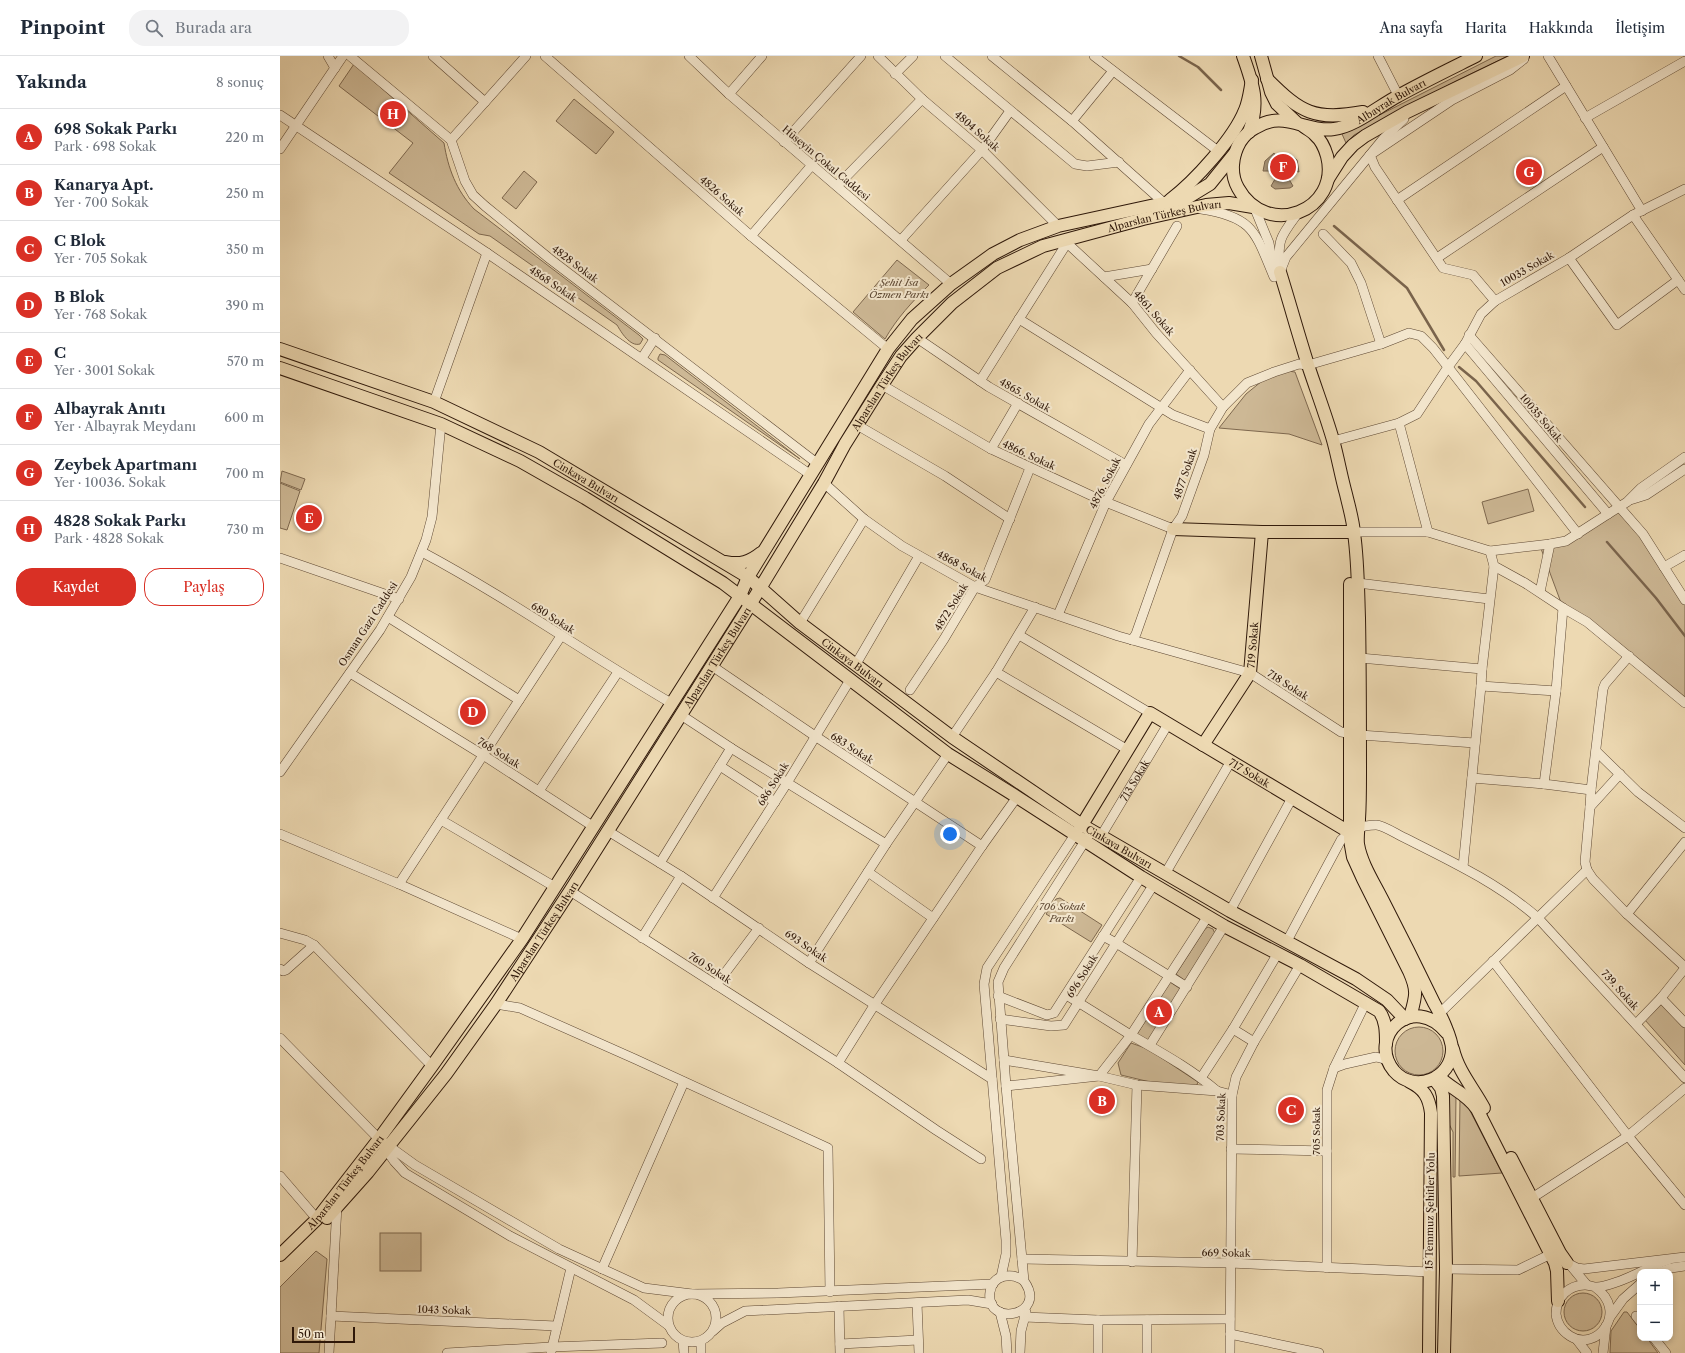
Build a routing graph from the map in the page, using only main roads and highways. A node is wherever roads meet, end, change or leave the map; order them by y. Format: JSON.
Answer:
{"nodes":[{"id":1,"x":1243,"y":56,"type":"edge"},
{"id":2,"x":1261,"y":56,"type":"edge"},
{"id":3,"x":1476,"y":56,"type":"edge"},
{"id":4,"x":1525,"y":56,"type":"edge"},
{"id":5,"x":1267,"y":79,"type":"junction"},
{"id":6,"x":1252,"y":80,"type":"junction"},
{"id":7,"x":1372,"y":111,"type":"junction"},
{"id":8,"x":1300,"y":124,"type":"junction"},
{"id":9,"x":1249,"y":132,"type":"junction"},
{"id":10,"x":1235,"y":153,"type":"junction"},
{"id":11,"x":1327,"y":180,"type":"junction"},
{"id":12,"x":1166,"y":202,"type":"junction"},
{"id":13,"x":1254,"y":208,"type":"junction"},
{"id":14,"x":1277,"y":275,"type":"road end"},
{"id":15,"x":280,"y":349,"type":"edge"},
{"id":16,"x":1304,"y":365,"type":"junction"},
{"id":17,"x":280,"y":368,"type":"edge"},
{"id":18,"x":1173,"y":529,"type":"road end"},
{"id":19,"x":1262,"y":532,"type":"junction"},
{"id":20,"x":1350,"y":532,"type":"junction"},
{"id":21,"x":765,"y":550,"type":"junction"},
{"id":22,"x":718,"y":559,"type":"junction"},
{"id":23,"x":748,"y":577,"type":"junction"},
{"id":24,"x":760,"y":588,"type":"junction"},
{"id":25,"x":740,"y":596,"type":"junction"},
{"id":26,"x":750,"y":603,"type":"junction"},
{"id":27,"x":1150,"y":713,"type":"joint"},
{"id":28,"x":1355,"y":735,"type":"junction"},
{"id":29,"x":1203,"y":745,"type":"junction"},
{"id":30,"x":1354,"y":830,"type":"junction"},
{"id":31,"x":1087,"y":831,"type":"junction"},
{"id":32,"x":1408,"y":1018,"type":"junction"},
{"id":33,"x":1447,"y":1033,"type":"junction"},
{"id":34,"x":1386,"y":1044,"type":"junction"},
{"id":35,"x":1452,"y":1048,"type":"junction"},
{"id":36,"x":1436,"y":1078,"type":"junction"},
{"id":37,"x":1407,"y":1081,"type":"junction"},
{"id":38,"x":384,"y":1144,"type":"junction"},
{"id":39,"x":280,"y":1255,"type":"edge"},
{"id":40,"x":1567,"y":1263,"type":"road end"},
{"id":41,"x":280,"y":1265,"type":"edge"},
{"id":42,"x":1558,"y":1301,"type":"road end"},
{"id":43,"x":1429,"y":1353,"type":"edge"},
{"id":44,"x":1444,"y":1353,"type":"edge"}],
"edges":[{"from":1,"to":6,"type":"main road"},
{"from":2,"to":5,"type":"main road"},
{"from":3,"to":7,"type":"main road","name":"Albayrak Bulvarı"},
{"from":4,"to":11,"type":"main road","name":"Albayrak Bulvarı"},
{"from":5,"to":7,"type":"main road"},
{"from":5,"to":8,"type":"main road"},
{"from":6,"to":9,"type":"main road"},
{"from":6,"to":12,"type":"main road","name":"Alparslan Türkeş Bulvarı"},
{"from":7,"to":8,"type":"main road","name":"Albayrak Bulvarı"},
{"from":8,"to":9,"type":"main road"},
{"from":8,"to":11,"type":"main road"},
{"from":9,"to":10,"type":"main road"},
{"from":10,"to":12,"type":"main road","name":"Alparslan Türkeş Bulvarı"},
{"from":10,"to":13,"type":"main road"},
{"from":11,"to":13,"type":"main road"},
{"from":12,"to":21,"type":"main road","name":"Alparslan Türkeş Bulvarı"},
{"from":13,"to":24,"type":"main road","name":"Alparslan Türkeş Bulvarı"},
{"from":14,"to":16,"type":"main road"},
{"from":15,"to":22,"type":"main road","name":"Cinkaya Bulvarı"},
{"from":16,"to":20,"type":"main road"},
{"from":16,"to":20,"type":"main road"},
{"from":17,"to":25,"type":"main road","name":"Cinkaya Bulvarı"},
{"from":18,"to":19,"type":"main road"},
{"from":19,"to":20,"type":"main road"},
{"from":19,"to":29,"type":"main road","name":"719 Sokak"},
{"from":20,"to":28,"type":"main road"},
{"from":20,"to":28,"type":"main road"},
{"from":21,"to":22,"type":"main road"},
{"from":21,"to":23,"type":"main road","name":"Alparslan Türkeş Bulvarı"},
{"from":22,"to":23,"type":"main road","name":"Cinkaya Bulvarı"},
{"from":23,"to":24,"type":"main road","name":"Cinkaya Bulvarı"},
{"from":23,"to":25,"type":"main road","name":"Alparslan Türkeş Bulvarı"},
{"from":24,"to":26,"type":"main road","name":"Alparslan Türkeş Bulvarı"},
{"from":24,"to":31,"type":"main road","name":"Cinkaya Bulvarı"},
{"from":25,"to":26,"type":"main road","name":"Cinkaya Bulvarı"},
{"from":25,"to":38,"type":"main road","name":"Alparslan Türkeş Bulvarı"},
{"from":26,"to":31,"type":"main road","name":"Cinkaya Bulvarı"},
{"from":26,"to":38,"type":"main road","name":"Alparslan Türkeş Bulvarı"},
{"from":27,"to":29,"type":"main road","name":"717 Sokak"},
{"from":27,"to":31,"type":"main road","name":"713 Sokak"},
{"from":28,"to":30,"type":"main road"},
{"from":29,"to":30,"type":"main road","name":"717 Sokak"},
{"from":30,"to":32,"type":"main road"},
{"from":30,"to":33,"type":"main road"},
{"from":31,"to":32,"type":"main road","name":"Cinkaya Bulvarı"},
{"from":31,"to":34,"type":"main road","name":"Cinkaya Bulvarı"},
{"from":32,"to":33,"type":"main road"},
{"from":32,"to":34,"type":"main road"},
{"from":33,"to":35,"type":"main road"},
{"from":34,"to":37,"type":"main road"},
{"from":35,"to":36,"type":"main road"},
{"from":35,"to":40,"type":"main road"},
{"from":36,"to":37,"type":"main road"},
{"from":36,"to":42,"type":"main road"},
{"from":36,"to":44,"type":"main road","name":"15 Temmuz Şehitler Yolu"},
{"from":37,"to":43,"type":"main road","name":"15 Temmuz Şehitler Yolu"},
{"from":38,"to":39,"type":"main road","name":"Alparslan Türkeş Bulvarı"},
{"from":38,"to":41,"type":"main road","name":"Alparslan Türkeş Bulvarı"}]}
